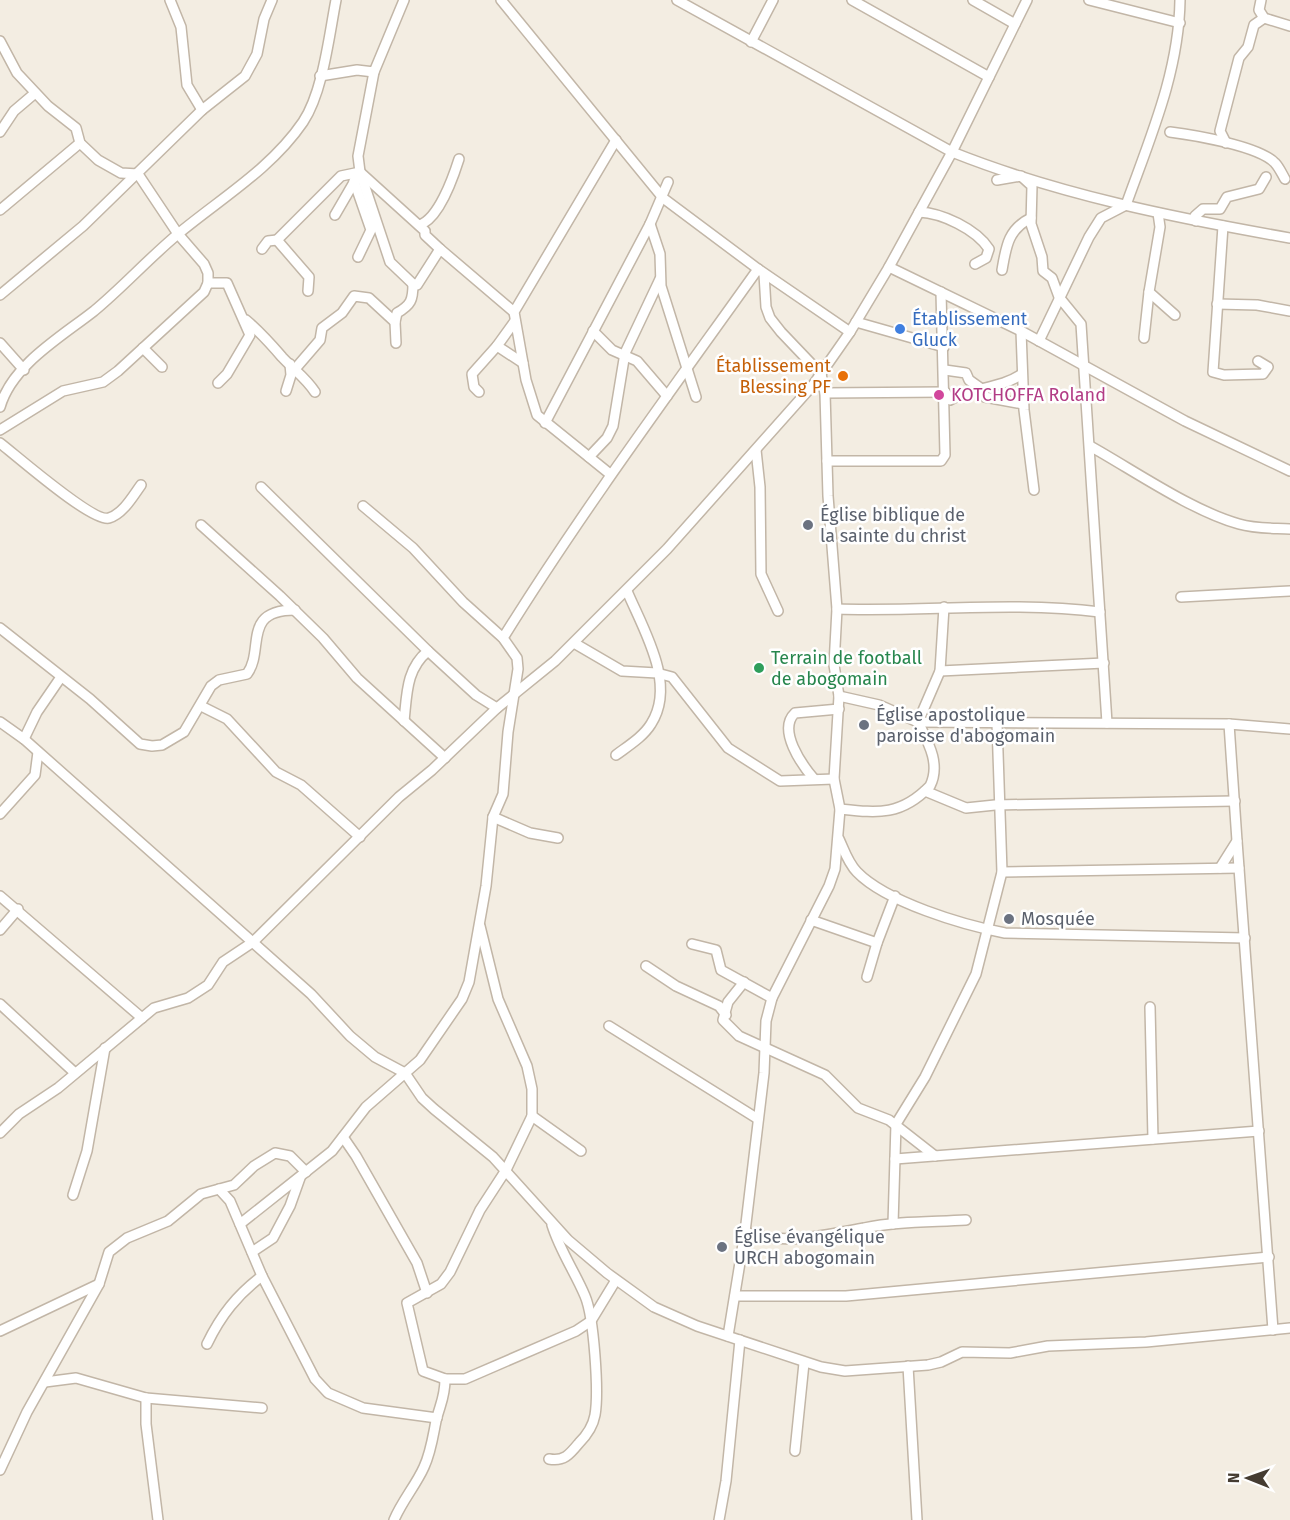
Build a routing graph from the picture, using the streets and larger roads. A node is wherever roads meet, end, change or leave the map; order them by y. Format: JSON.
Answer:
{"nodes":[{"id":1,"x":170,"y":0,"type":"edge"},
{"id":2,"x":272,"y":0,"type":"edge"},
{"id":3,"x":336,"y":0,"type":"edge"},
{"id":4,"x":404,"y":0,"type":"edge"},
{"id":5,"x":501,"y":0,"type":"edge"},
{"id":6,"x":677,"y":0,"type":"edge"},
{"id":7,"x":773,"y":0,"type":"edge"},
{"id":8,"x":852,"y":0,"type":"edge"},
{"id":9,"x":973,"y":0,"type":"edge"},
{"id":10,"x":1027,"y":0,"type":"edge"},
{"id":11,"x":1089,"y":0,"type":"edge"},
{"id":12,"x":1180,"y":0,"type":"edge"},
{"id":13,"x":1261,"y":0,"type":"edge"},
{"id":14,"x":1264,"y":18,"type":"junction"},
{"id":15,"x":1179,"y":23,"type":"junction"},
{"id":16,"x":1015,"y":24,"type":"junction"},
{"id":17,"x":1290,"y":26,"type":"edge"},
{"id":18,"x":0,"y":41,"type":"edge"},
{"id":19,"x":751,"y":42,"type":"junction"},
{"id":20,"x":374,"y":72,"type":"junction"},
{"id":21,"x":320,"y":76,"type":"junction"},
{"id":22,"x":989,"y":77,"type":"junction"},
{"id":23,"x":34,"y":94,"type":"junction"},
{"id":24,"x":202,"y":110,"type":"junction"},
{"id":25,"x":0,"y":132,"type":"edge"},
{"id":26,"x":1170,"y":132,"type":"dead end"},
{"id":27,"x":616,"y":140,"type":"junction"},
{"id":28,"x":80,"y":143,"type":"junction"},
{"id":29,"x":1226,"y":143,"type":"junction"},
{"id":30,"x":952,"y":152,"type":"junction"},
{"id":31,"x":459,"y":159,"type":"dead end"},
{"id":32,"x":360,"y":172,"type":"junction"},
{"id":33,"x":138,"y":174,"type":"junction"},
{"id":34,"x":1021,"y":176,"type":"junction"},
{"id":35,"x":1266,"y":177,"type":"dead end"},
{"id":36,"x":1285,"y":179,"type":"dead end"},
{"id":37,"x":997,"y":180,"type":"dead end"},
{"id":38,"x":354,"y":182,"type":"junction"},
{"id":39,"x":668,"y":182,"type":"dead end"},
{"id":40,"x":663,"y":198,"type":"junction"},
{"id":41,"x":1126,"y":205,"type":"junction"},
{"id":42,"x":0,"y":210,"type":"edge"},
{"id":43,"x":919,"y":212,"type":"junction"},
{"id":44,"x":1158,"y":213,"type":"junction"},
{"id":45,"x":335,"y":215,"type":"dead end"},
{"id":46,"x":1031,"y":218,"type":"junction"},
{"id":47,"x":1196,"y":221,"type":"junction"},
{"id":48,"x":650,"y":224,"type":"junction"},
{"id":49,"x":419,"y":225,"type":"junction"},
{"id":50,"x":1223,"y":226,"type":"junction"},
{"id":51,"x":178,"y":234,"type":"junction"},
{"id":52,"x":1290,"y":238,"type":"edge"},
{"id":53,"x":277,"y":240,"type":"junction"},
{"id":54,"x":262,"y":249,"type":"dead end"},
{"id":55,"x":440,"y":249,"type":"junction"},
{"id":56,"x":358,"y":257,"type":"dead end"},
{"id":57,"x":975,"y":264,"type":"dead end"},
{"id":58,"x":889,"y":267,"type":"junction"},
{"id":59,"x":1002,"y":270,"type":"dead end"},
{"id":60,"x":761,"y":271,"type":"junction"},
{"id":61,"x":660,"y":279,"type":"junction"},
{"id":62,"x":208,"y":283,"type":"junction"},
{"id":63,"x":413,"y":284,"type":"junction"},
{"id":64,"x":308,"y":291,"type":"dead end"},
{"id":65,"x":941,"y":292,"type":"junction"},
{"id":66,"x":1149,"y":292,"type":"junction"},
{"id":67,"x":0,"y":295,"type":"edge"},
{"id":68,"x":1059,"y":297,"type":"junction"},
{"id":69,"x":1217,"y":304,"type":"junction"},
{"id":70,"x":1290,"y":311,"type":"edge"},
{"id":71,"x":1175,"y":315,"type":"dead end"},
{"id":72,"x":514,"y":317,"type":"junction"},
{"id":73,"x":246,"y":320,"type":"junction"},
{"id":74,"x":395,"y":322,"type":"junction"},
{"id":75,"x":856,"y":322,"type":"junction"},
{"id":76,"x":593,"y":331,"type":"junction"},
{"id":77,"x":1021,"y":331,"type":"junction"},
{"id":78,"x":850,"y":332,"type":"junction"},
{"id":79,"x":1144,"y":338,"type":"dead end"},
{"id":80,"x":1039,"y":341,"type":"junction"},
{"id":81,"x":0,"y":343,"type":"edge"},
{"id":82,"x":396,"y":343,"type":"dead end"},
{"id":83,"x":497,"y":346,"type":"junction"},
{"id":84,"x":944,"y":347,"type":"junction"},
{"id":85,"x":143,"y":348,"type":"junction"},
{"id":86,"x":624,"y":357,"type":"junction"},
{"id":87,"x":1258,"y":361,"type":"dead end"},
{"id":88,"x":524,"y":363,"type":"junction"},
{"id":89,"x":1082,"y":364,"type":"junction"},
{"id":90,"x":162,"y":367,"type":"dead end"},
{"id":91,"x":292,"y":367,"type":"junction"},
{"id":92,"x":24,"y":369,"type":"junction"},
{"id":93,"x":686,"y":369,"type":"junction"},
{"id":94,"x":945,"y":370,"type":"junction"},
{"id":95,"x":821,"y":374,"type":"junction"},
{"id":96,"x":1022,"y":374,"type":"junction"},
{"id":97,"x":218,"y":383,"type":"dead end"},
{"id":98,"x":984,"y":390,"type":"junction"},
{"id":99,"x":286,"y":391,"type":"dead end"},
{"id":100,"x":315,"y":392,"type":"dead end"},
{"id":101,"x":479,"y":392,"type":"dead end"},
{"id":102,"x":945,"y":392,"type":"junction"},
{"id":103,"x":825,"y":393,"type":"junction"},
{"id":104,"x":667,"y":396,"type":"junction"},
{"id":105,"x":696,"y":397,"type":"dead end"},
{"id":106,"x":1023,"y":404,"type":"junction"},
{"id":107,"x":0,"y":407,"type":"edge"},
{"id":108,"x":545,"y":423,"type":"junction"},
{"id":109,"x":0,"y":430,"type":"edge"},
{"id":110,"x":0,"y":443,"type":"edge"},
{"id":111,"x":1090,"y":446,"type":"junction"},
{"id":112,"x":756,"y":450,"type":"junction"},
{"id":113,"x":589,"y":457,"type":"junction"},
{"id":114,"x":827,"y":461,"type":"junction"},
{"id":115,"x":1290,"y":471,"type":"edge"},
{"id":116,"x":610,"y":474,"type":"junction"},
{"id":117,"x":141,"y":485,"type":"dead end"},
{"id":118,"x":261,"y":487,"type":"dead end"},
{"id":119,"x":1034,"y":490,"type":"dead end"},
{"id":120,"x":363,"y":506,"type":"dead end"},
{"id":121,"x":201,"y":525,"type":"dead end"},
{"id":122,"x":1290,"y":529,"type":"edge"},
{"id":123,"x":627,"y":591,"type":"junction"},
{"id":124,"x":1290,"y":591,"type":"edge"},
{"id":125,"x":1181,"y":597,"type":"dead end"},
{"id":126,"x":944,"y":607,"type":"junction"},
{"id":127,"x":837,"y":609,"type":"junction"},
{"id":128,"x":295,"y":610,"type":"junction"},
{"id":129,"x":778,"y":611,"type":"dead end"},
{"id":130,"x":1100,"y":612,"type":"junction"},
{"id":131,"x":0,"y":628,"type":"edge"},
{"id":132,"x":503,"y":638,"type":"junction"},
{"id":133,"x":573,"y":643,"type":"junction"},
{"id":134,"x":428,"y":651,"type":"junction"},
{"id":135,"x":1104,"y":663,"type":"junction"},
{"id":136,"x":940,"y":671,"type":"junction"},
{"id":137,"x":657,"y":673,"type":"junction"},
{"id":138,"x":61,"y":676,"type":"junction"},
{"id":139,"x":514,"y":696,"type":"junction"},
{"id":140,"x":839,"y":696,"type":"junction"},
{"id":141,"x":201,"y":706,"type":"junction"},
{"id":142,"x":497,"y":708,"type":"junction"},
{"id":143,"x":839,"y":709,"type":"junction"},
{"id":144,"x":404,"y":721,"type":"junction"},
{"id":145,"x":0,"y":722,"type":"edge"},
{"id":146,"x":918,"y":722,"type":"junction"},
{"id":147,"x":997,"y":723,"type":"junction"},
{"id":148,"x":1107,"y":723,"type":"junction"},
{"id":149,"x":1229,"y":724,"type":"junction"},
{"id":150,"x":1290,"y":729,"type":"edge"},
{"id":151,"x":24,"y":739,"type":"junction"},
{"id":152,"x":38,"y":752,"type":"junction"},
{"id":153,"x":616,"y":755,"type":"dead end"},
{"id":154,"x":445,"y":758,"type":"junction"},
{"id":155,"x":834,"y":778,"type":"junction"},
{"id":156,"x":814,"y":779,"type":"junction"},
{"id":157,"x":925,"y":791,"type":"junction"},
{"id":158,"x":1235,"y":801,"type":"junction"},
{"id":159,"x":998,"y":805,"type":"junction"},
{"id":160,"x":840,"y":809,"type":"junction"},
{"id":161,"x":0,"y":814,"type":"edge"},
{"id":162,"x":493,"y":817,"type":"junction"},
{"id":163,"x":360,"y":837,"type":"junction"},
{"id":164,"x":558,"y":838,"type":"dead end"},
{"id":165,"x":838,"y":838,"type":"junction"},
{"id":166,"x":1238,"y":841,"type":"junction"},
{"id":167,"x":1220,"y":868,"type":"junction"},
{"id":168,"x":1239,"y":868,"type":"junction"},
{"id":169,"x":835,"y":869,"type":"junction"},
{"id":170,"x":856,"y":871,"type":"junction"},
{"id":171,"x":1002,"y":872,"type":"junction"},
{"id":172,"x":0,"y":896,"type":"edge"},
{"id":173,"x":895,"y":896,"type":"junction"},
{"id":174,"x":18,"y":909,"type":"junction"},
{"id":175,"x":812,"y":920,"type":"junction"},
{"id":176,"x":480,"y":923,"type":"junction"},
{"id":177,"x":0,"y":930,"type":"edge"},
{"id":178,"x":988,"y":930,"type":"junction"},
{"id":179,"x":1245,"y":938,"type":"junction"},
{"id":180,"x":253,"y":942,"type":"junction"},
{"id":181,"x":877,"y":943,"type":"junction"},
{"id":182,"x":692,"y":944,"type":"dead end"},
{"id":183,"x":646,"y":966,"type":"dead end"},
{"id":184,"x":867,"y":977,"type":"dead end"},
{"id":185,"x":744,"y":982,"type":"junction"},
{"id":186,"x":772,"y":998,"type":"junction"},
{"id":187,"x":0,"y":1004,"type":"edge"},
{"id":188,"x":1150,"y":1007,"type":"dead end"},
{"id":189,"x":726,"y":1015,"type":"junction"},
{"id":190,"x":142,"y":1018,"type":"junction"},
{"id":191,"x":609,"y":1026,"type":"dead end"},
{"id":192,"x":105,"y":1048,"type":"junction"},
{"id":193,"x":765,"y":1048,"type":"junction"},
{"id":194,"x":75,"y":1073,"type":"junction"},
{"id":195,"x":405,"y":1073,"type":"junction"},
{"id":196,"x":412,"y":1083,"type":"junction"},
{"id":197,"x":388,"y":1087,"type":"junction"},
{"id":198,"x":532,"y":1116,"type":"junction"},
{"id":199,"x":758,"y":1119,"type":"junction"},
{"id":200,"x":896,"y":1124,"type":"junction"},
{"id":201,"x":1259,"y":1131,"type":"junction"},
{"id":202,"x":0,"y":1133,"type":"edge"},
{"id":203,"x":343,"y":1137,"type":"junction"},
{"id":204,"x":1153,"y":1139,"type":"junction"},
{"id":205,"x":581,"y":1151,"type":"dead end"},
{"id":206,"x":935,"y":1156,"type":"junction"},
{"id":207,"x":895,"y":1159,"type":"junction"},
{"id":208,"x":506,"y":1170,"type":"junction"},
{"id":209,"x":303,"y":1175,"type":"junction"},
{"id":210,"x":219,"y":1189,"type":"junction"},
{"id":211,"x":73,"y":1195,"type":"dead end"},
{"id":212,"x":267,"y":1204,"type":"junction"},
{"id":213,"x":290,"y":1206,"type":"junction"},
{"id":214,"x":966,"y":1220,"type":"dead end"},
{"id":215,"x":552,"y":1223,"type":"junction"},
{"id":216,"x":240,"y":1224,"type":"junction"},
{"id":217,"x":893,"y":1224,"type":"junction"},
{"id":218,"x":745,"y":1232,"type":"junction"},
{"id":219,"x":252,"y":1252,"type":"junction"},
{"id":220,"x":1269,"y":1257,"type":"junction"},
{"id":221,"x":262,"y":1276,"type":"junction"},
{"id":222,"x":616,"y":1280,"type":"junction"},
{"id":223,"x":99,"y":1284,"type":"junction"},
{"id":224,"x":427,"y":1293,"type":"junction"},
{"id":225,"x":735,"y":1296,"type":"junction"},
{"id":226,"x":591,"y":1321,"type":"junction"},
{"id":227,"x":1290,"y":1328,"type":"edge"},
{"id":228,"x":1273,"y":1330,"type":"junction"},
{"id":229,"x":0,"y":1331,"type":"edge"},
{"id":230,"x":728,"y":1336,"type":"junction"},
{"id":231,"x":740,"y":1340,"type":"junction"},
{"id":232,"x":207,"y":1344,"type":"dead end"},
{"id":233,"x":804,"y":1363,"type":"junction"},
{"id":234,"x":908,"y":1366,"type":"junction"},
{"id":235,"x":445,"y":1379,"type":"junction"},
{"id":236,"x":45,"y":1382,"type":"junction"},
{"id":237,"x":146,"y":1398,"type":"junction"},
{"id":238,"x":262,"y":1408,"type":"dead end"},
{"id":239,"x":437,"y":1418,"type":"junction"},
{"id":240,"x":795,"y":1451,"type":"dead end"},
{"id":241,"x":549,"y":1459,"type":"dead end"},
{"id":242,"x":0,"y":1470,"type":"edge"},
{"id":243,"x":158,"y":1520,"type":"edge"},
{"id":244,"x":394,"y":1520,"type":"edge"},
{"id":245,"x":719,"y":1520,"type":"edge"},
{"id":246,"x":917,"y":1520,"type":"edge"}],
"edges":[{"from":1,"to":24,"type":"street"},
{"from":2,"to":24,"type":"street"},
{"from":3,"to":21,"type":"street"},
{"from":4,"to":20,"type":"street"},
{"from":5,"to":27,"type":"street"},
{"from":6,"to":19,"type":"street"},
{"from":7,"to":19,"type":"street"},
{"from":8,"to":22,"type":"street"},
{"from":9,"to":16,"type":"street"},
{"from":10,"to":16,"type":"street"},
{"from":11,"to":15,"type":"street"},
{"from":12,"to":15,"type":"street"},
{"from":13,"to":14,"type":"street"},
{"from":14,"to":17,"type":"street"},
{"from":14,"to":29,"type":"street"},
{"from":15,"to":41,"type":"street"},
{"from":16,"to":22,"type":"street"},
{"from":18,"to":23,"type":"street"},
{"from":19,"to":30,"type":"street"},
{"from":20,"to":21,"type":"street"},
{"from":20,"to":32,"type":"street"},
{"from":21,"to":51,"type":"street"},
{"from":22,"to":30,"type":"street"},
{"from":23,"to":25,"type":"street"},
{"from":23,"to":28,"type":"street"},
{"from":24,"to":33,"type":"street"},
{"from":26,"to":29,"type":"street"},
{"from":27,"to":40,"type":"street"},
{"from":27,"to":72,"type":"street"},
{"from":28,"to":33,"type":"street"},
{"from":28,"to":42,"type":"street"},
{"from":29,"to":36,"type":"street"},
{"from":30,"to":34,"type":"street"},
{"from":30,"to":43,"type":"street"},
{"from":31,"to":49,"type":"street"},
{"from":32,"to":38,"type":"street"},
{"from":32,"to":49,"type":"street"},
{"from":32,"to":53,"type":"street"},
{"from":32,"to":63,"type":"street"},
{"from":33,"to":51,"type":"street"},
{"from":33,"to":67,"type":"street"},
{"from":34,"to":37,"type":"street"},
{"from":34,"to":41,"type":"street"},
{"from":34,"to":46,"type":"street"},
{"from":35,"to":47,"type":"street"},
{"from":38,"to":45,"type":"street"},
{"from":38,"to":56,"type":"street"},
{"from":39,"to":40,"type":"street"},
{"from":40,"to":48,"type":"street"},
{"from":40,"to":60,"type":"street"},
{"from":41,"to":44,"type":"street"},
{"from":41,"to":68,"type":"street"},
{"from":43,"to":57,"type":"street"},
{"from":43,"to":58,"type":"street"},
{"from":44,"to":47,"type":"street"},
{"from":44,"to":66,"type":"street"},
{"from":46,"to":59,"type":"street"},
{"from":46,"to":68,"type":"street"},
{"from":47,"to":50,"type":"street"},
{"from":48,"to":61,"type":"street"},
{"from":48,"to":76,"type":"street"},
{"from":49,"to":55,"type":"street"},
{"from":50,"to":52,"type":"street"},
{"from":50,"to":69,"type":"street"},
{"from":51,"to":62,"type":"street"},
{"from":51,"to":92,"type":"street"},
{"from":53,"to":54,"type":"street"},
{"from":53,"to":64,"type":"street"},
{"from":55,"to":63,"type":"street"},
{"from":55,"to":72,"type":"street"},
{"from":58,"to":65,"type":"street"},
{"from":58,"to":75,"type":"street"},
{"from":60,"to":78,"type":"street"},
{"from":60,"to":93,"type":"street"},
{"from":60,"to":95,"type":"street"},
{"from":61,"to":86,"type":"street"},
{"from":61,"to":93,"type":"street"},
{"from":62,"to":73,"type":"street"},
{"from":62,"to":85,"type":"street"},
{"from":63,"to":74,"type":"street"},
{"from":65,"to":77,"type":"street"},
{"from":65,"to":84,"type":"street"},
{"from":66,"to":71,"type":"street"},
{"from":66,"to":79,"type":"street"},
{"from":68,"to":80,"type":"street"},
{"from":68,"to":89,"type":"street"},
{"from":69,"to":70,"type":"street"},
{"from":69,"to":87,"type":"street"},
{"from":72,"to":83,"type":"street"},
{"from":72,"to":88,"type":"street"},
{"from":73,"to":91,"type":"street"},
{"from":73,"to":97,"type":"street"},
{"from":74,"to":82,"type":"street"},
{"from":74,"to":91,"type":"street"},
{"from":75,"to":78,"type":"street"},
{"from":75,"to":84,"type":"street"},
{"from":76,"to":86,"type":"street"},
{"from":76,"to":108,"type":"street"},
{"from":77,"to":80,"type":"street"},
{"from":77,"to":96,"type":"street"},
{"from":78,"to":95,"type":"street"},
{"from":80,"to":89,"type":"street"},
{"from":81,"to":92,"type":"street"},
{"from":83,"to":88,"type":"street"},
{"from":83,"to":101,"type":"street"},
{"from":84,"to":94,"type":"street"},
{"from":85,"to":90,"type":"street"},
{"from":85,"to":109,"type":"street"},
{"from":86,"to":104,"type":"street"},
{"from":86,"to":113,"type":"street"},
{"from":88,"to":108,"type":"street"},
{"from":89,"to":111,"type":"street"},
{"from":89,"to":115,"type":"street"},
{"from":91,"to":99,"type":"street"},
{"from":91,"to":100,"type":"street"},
{"from":92,"to":107,"type":"street"},
{"from":93,"to":104,"type":"street"},
{"from":93,"to":105,"type":"street"},
{"from":94,"to":98,"type":"street"},
{"from":94,"to":102,"type":"street"},
{"from":95,"to":103,"type":"street"},
{"from":95,"to":112,"type":"street"},
{"from":96,"to":98,"type":"street"},
{"from":96,"to":106,"type":"street"},
{"from":98,"to":102,"type":"street"},
{"from":98,"to":106,"type":"street"},
{"from":102,"to":103,"type":"street"},
{"from":102,"to":114,"type":"street"},
{"from":103,"to":114,"type":"street"},
{"from":104,"to":116,"type":"street"},
{"from":106,"to":119,"type":"street"},
{"from":108,"to":113,"type":"street"},
{"from":110,"to":117,"type":"street"},
{"from":111,"to":122,"type":"street"},
{"from":111,"to":130,"type":"street"},
{"from":112,"to":123,"type":"street"},
{"from":112,"to":129,"type":"street"},
{"from":113,"to":116,"type":"street"},
{"from":114,"to":127,"type":"street"},
{"from":116,"to":132,"type":"street"},
{"from":118,"to":134,"type":"street"},
{"from":120,"to":132,"type":"street"},
{"from":121,"to":128,"type":"street"},
{"from":123,"to":133,"type":"street"},
{"from":123,"to":137,"type":"street"},
{"from":124,"to":125,"type":"street"},
{"from":126,"to":127,"type":"street"},
{"from":126,"to":130,"type":"street"},
{"from":126,"to":136,"type":"street"},
{"from":127,"to":140,"type":"street"},
{"from":128,"to":141,"type":"street"},
{"from":128,"to":144,"type":"street"},
{"from":130,"to":135,"type":"street"},
{"from":131,"to":138,"type":"street"},
{"from":132,"to":139,"type":"street"},
{"from":133,"to":137,"type":"street"},
{"from":133,"to":139,"type":"street"},
{"from":134,"to":142,"type":"street"},
{"from":134,"to":144,"type":"street"},
{"from":135,"to":136,"type":"street"},
{"from":135,"to":148,"type":"street"},
{"from":136,"to":146,"type":"street"},
{"from":137,"to":153,"type":"street"},
{"from":137,"to":156,"type":"street"},
{"from":138,"to":141,"type":"street"},
{"from":138,"to":151,"type":"street"},
{"from":139,"to":142,"type":"street"},
{"from":139,"to":162,"type":"street"},
{"from":140,"to":143,"type":"street"},
{"from":140,"to":146,"type":"street"},
{"from":141,"to":163,"type":"street"},
{"from":142,"to":154,"type":"street"},
{"from":143,"to":155,"type":"street"},
{"from":143,"to":156,"type":"street"},
{"from":144,"to":154,"type":"street"},
{"from":145,"to":151,"type":"street"},
{"from":146,"to":147,"type":"street"},
{"from":146,"to":157,"type":"street"},
{"from":147,"to":148,"type":"street"},
{"from":147,"to":159,"type":"street"},
{"from":148,"to":149,"type":"street"},
{"from":149,"to":150,"type":"street"},
{"from":149,"to":158,"type":"street"},
{"from":151,"to":152,"type":"street"},
{"from":152,"to":161,"type":"street"},
{"from":152,"to":180,"type":"street"},
{"from":154,"to":163,"type":"street"},
{"from":155,"to":156,"type":"street"},
{"from":155,"to":160,"type":"street"},
{"from":157,"to":159,"type":"street"},
{"from":157,"to":160,"type":"street"},
{"from":158,"to":159,"type":"street"},
{"from":158,"to":166,"type":"street"},
{"from":159,"to":171,"type":"street"},
{"from":160,"to":165,"type":"street"},
{"from":162,"to":164,"type":"street"},
{"from":162,"to":176,"type":"street"},
{"from":163,"to":180,"type":"street"},
{"from":165,"to":169,"type":"street"},
{"from":165,"to":170,"type":"street"},
{"from":166,"to":167,"type":"street"},
{"from":166,"to":168,"type":"street"},
{"from":167,"to":168,"type":"street"},
{"from":167,"to":171,"type":"street"},
{"from":168,"to":179,"type":"street"},
{"from":169,"to":170,"type":"street"},
{"from":169,"to":175,"type":"street"},
{"from":170,"to":173,"type":"street"},
{"from":171,"to":178,"type":"street"},
{"from":172,"to":174,"type":"street"},
{"from":173,"to":178,"type":"street"},
{"from":173,"to":181,"type":"street"},
{"from":174,"to":177,"type":"street"},
{"from":174,"to":190,"type":"street"},
{"from":175,"to":181,"type":"street"},
{"from":175,"to":186,"type":"street"},
{"from":176,"to":195,"type":"street"},
{"from":176,"to":198,"type":"street"},
{"from":178,"to":179,"type":"street"},
{"from":178,"to":200,"type":"street"},
{"from":179,"to":201,"type":"street"},
{"from":180,"to":190,"type":"street"},
{"from":180,"to":195,"type":"street"},
{"from":181,"to":184,"type":"street"},
{"from":182,"to":185,"type":"street"},
{"from":183,"to":189,"type":"street"},
{"from":185,"to":186,"type":"street"},
{"from":185,"to":189,"type":"street"},
{"from":186,"to":193,"type":"street"},
{"from":187,"to":194,"type":"street"},
{"from":188,"to":204,"type":"street"},
{"from":189,"to":193,"type":"street"},
{"from":190,"to":192,"type":"street"},
{"from":191,"to":199,"type":"street"},
{"from":192,"to":194,"type":"street"},
{"from":192,"to":211,"type":"street"},
{"from":193,"to":199,"type":"street"},
{"from":193,"to":200,"type":"street"},
{"from":194,"to":202,"type":"street"},
{"from":195,"to":196,"type":"street"},
{"from":195,"to":197,"type":"street"},
{"from":196,"to":197,"type":"street"},
{"from":196,"to":208,"type":"street"},
{"from":197,"to":203,"type":"street"},
{"from":198,"to":205,"type":"street"},
{"from":198,"to":208,"type":"street"},
{"from":199,"to":218,"type":"street"},
{"from":200,"to":206,"type":"street"},
{"from":200,"to":207,"type":"street"},
{"from":201,"to":204,"type":"street"},
{"from":201,"to":220,"type":"street"},
{"from":203,"to":209,"type":"street"},
{"from":203,"to":224,"type":"street"},
{"from":204,"to":206,"type":"street"},
{"from":206,"to":207,"type":"street"},
{"from":207,"to":217,"type":"street"},
{"from":208,"to":215,"type":"street"},
{"from":208,"to":224,"type":"street"},
{"from":209,"to":210,"type":"street"},
{"from":209,"to":212,"type":"street"},
{"from":209,"to":213,"type":"street"},
{"from":210,"to":216,"type":"street"},
{"from":210,"to":223,"type":"street"},
{"from":212,"to":213,"type":"street"},
{"from":212,"to":216,"type":"street"},
{"from":213,"to":219,"type":"street"},
{"from":214,"to":217,"type":"street"},
{"from":215,"to":222,"type":"street"},
{"from":215,"to":226,"type":"street"},
{"from":216,"to":219,"type":"street"},
{"from":217,"to":218,"type":"street"},
{"from":218,"to":225,"type":"street"},
{"from":219,"to":221,"type":"street"},
{"from":220,"to":225,"type":"street"},
{"from":220,"to":228,"type":"street"},
{"from":221,"to":232,"type":"street"},
{"from":221,"to":239,"type":"street"},
{"from":222,"to":226,"type":"street"},
{"from":222,"to":230,"type":"street"},
{"from":223,"to":229,"type":"street"},
{"from":223,"to":236,"type":"street"},
{"from":224,"to":235,"type":"street"},
{"from":225,"to":230,"type":"street"},
{"from":226,"to":235,"type":"street"},
{"from":226,"to":241,"type":"street"},
{"from":227,"to":228,"type":"street"},
{"from":228,"to":234,"type":"street"},
{"from":230,"to":231,"type":"street"},
{"from":231,"to":233,"type":"street"},
{"from":231,"to":245,"type":"street"},
{"from":233,"to":234,"type":"street"},
{"from":233,"to":240,"type":"street"},
{"from":234,"to":246,"type":"street"},
{"from":235,"to":239,"type":"street"},
{"from":236,"to":237,"type":"street"},
{"from":236,"to":242,"type":"street"},
{"from":237,"to":238,"type":"street"},
{"from":237,"to":243,"type":"street"},
{"from":239,"to":244,"type":"street"}]}
